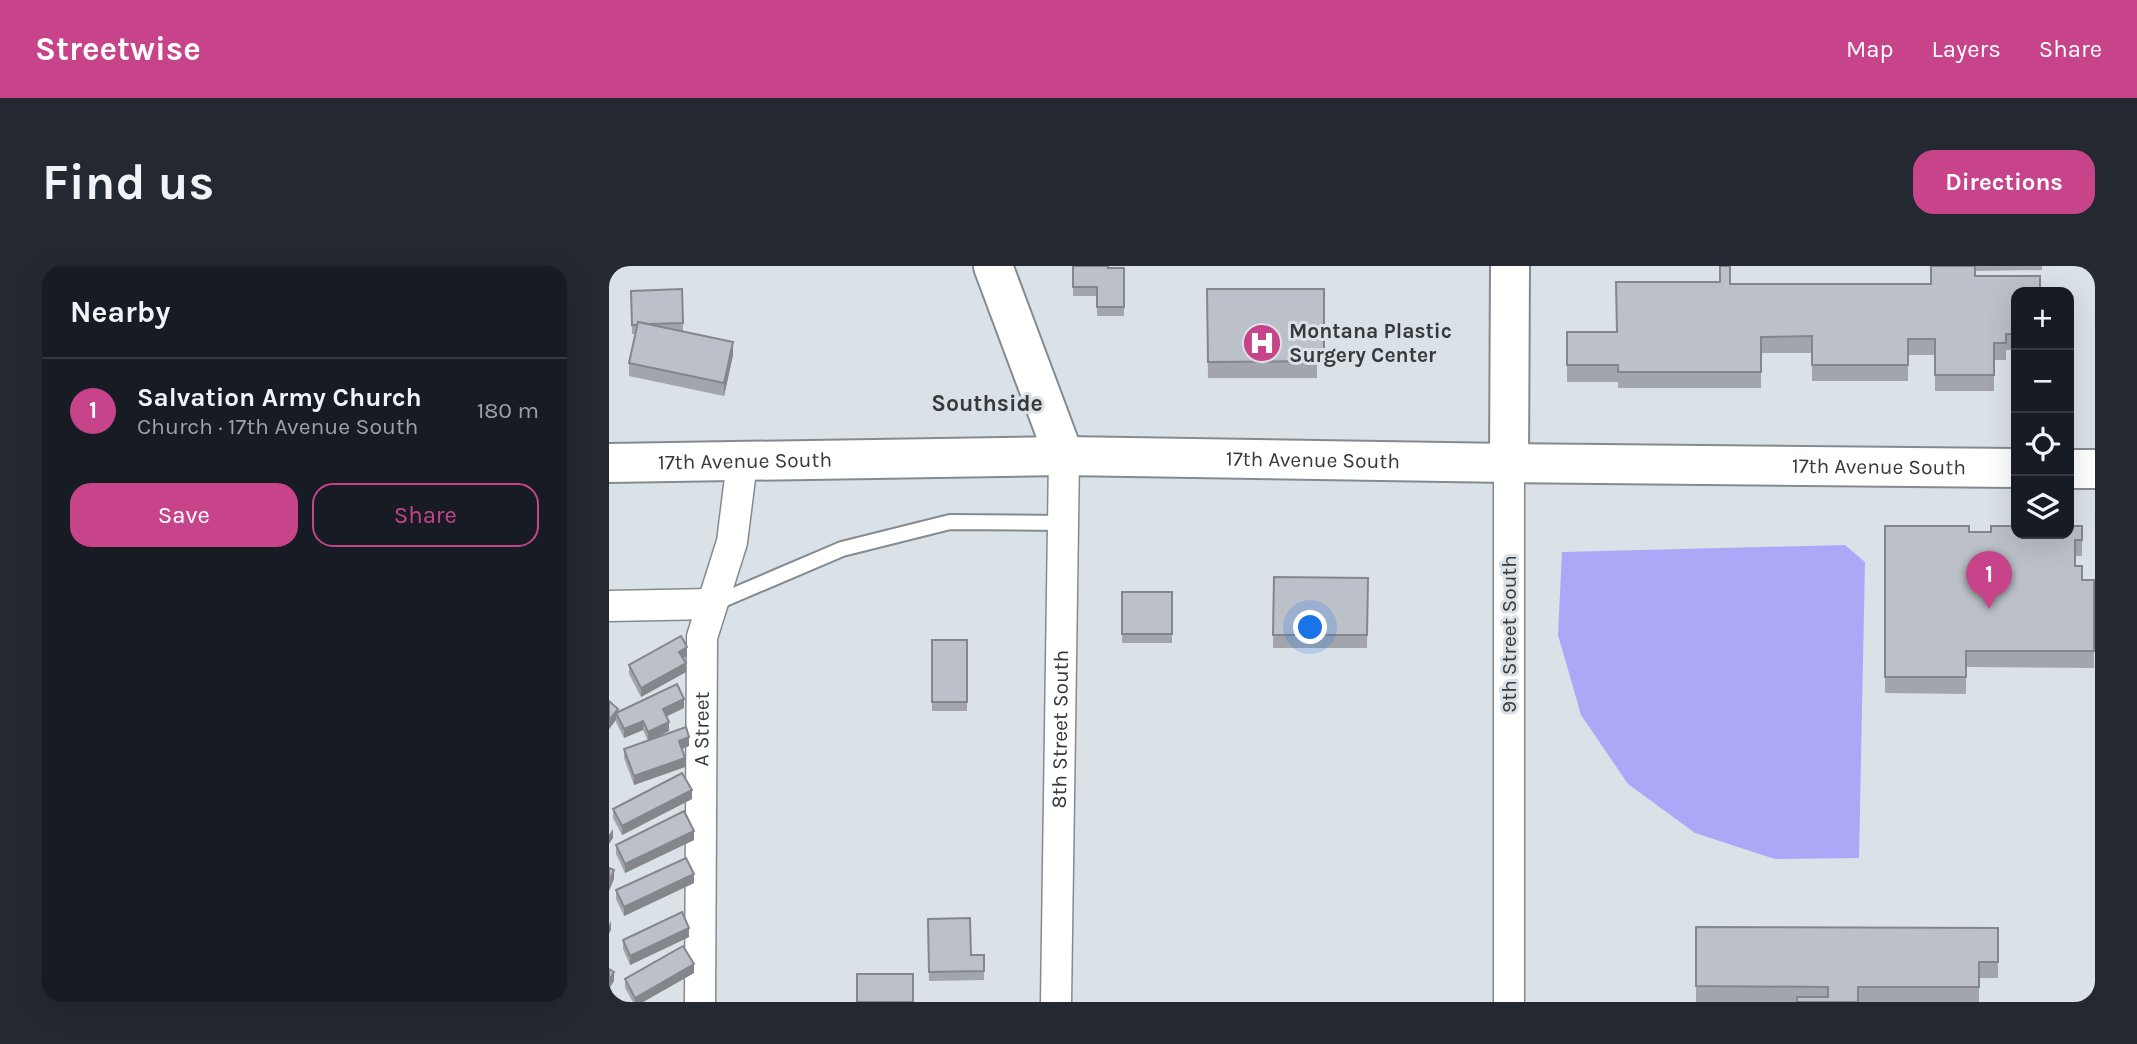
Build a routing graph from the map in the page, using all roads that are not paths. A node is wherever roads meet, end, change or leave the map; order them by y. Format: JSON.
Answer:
{"nodes":[{"id":1,"x":993,"y":266,"type":"edge"},
{"id":2,"x":1510,"y":266,"type":"edge"},
{"id":3,"x":1064,"y":456,"type":"junction"},
{"id":4,"x":742,"y":462,"type":"junction"},
{"id":5,"x":609,"y":463,"type":"edge"},
{"id":6,"x":1509,"y":463,"type":"junction"},
{"id":7,"x":2011,"y":468,"type":"edge"},
{"id":8,"x":2074,"y":469,"type":"edge"},
{"id":9,"x":2095,"y":469,"type":"edge"},
{"id":10,"x":1063,"y":523,"type":"junction"},
{"id":11,"x":712,"y":604,"type":"junction"},
{"id":12,"x":609,"y":606,"type":"edge"},
{"id":13,"x":700,"y":1002,"type":"edge"},
{"id":14,"x":1056,"y":1002,"type":"edge"},
{"id":15,"x":1509,"y":1002,"type":"edge"}],
"edges":[{"from":1,"to":3,"type":"street"},
{"from":2,"to":6,"type":"street","name":"9th Street South"},
{"from":3,"to":4,"type":"street","name":"17th Avenue South"},
{"from":3,"to":6,"type":"street","name":"17th Avenue South"},
{"from":3,"to":10,"type":"street","name":"8th Street South"},
{"from":4,"to":5,"type":"street","name":"17th Avenue South"},
{"from":4,"to":11,"type":"street","name":"A Street"},
{"from":6,"to":7,"type":"street","name":"17th Avenue South"},
{"from":6,"to":15,"type":"street","name":"9th Street South"},
{"from":8,"to":9,"type":"street"},
{"from":10,"to":11,"type":"lane"},
{"from":10,"to":14,"type":"street","name":"8th Street South"},
{"from":11,"to":12,"type":"street"},
{"from":11,"to":13,"type":"street","name":"A Street"}]}
